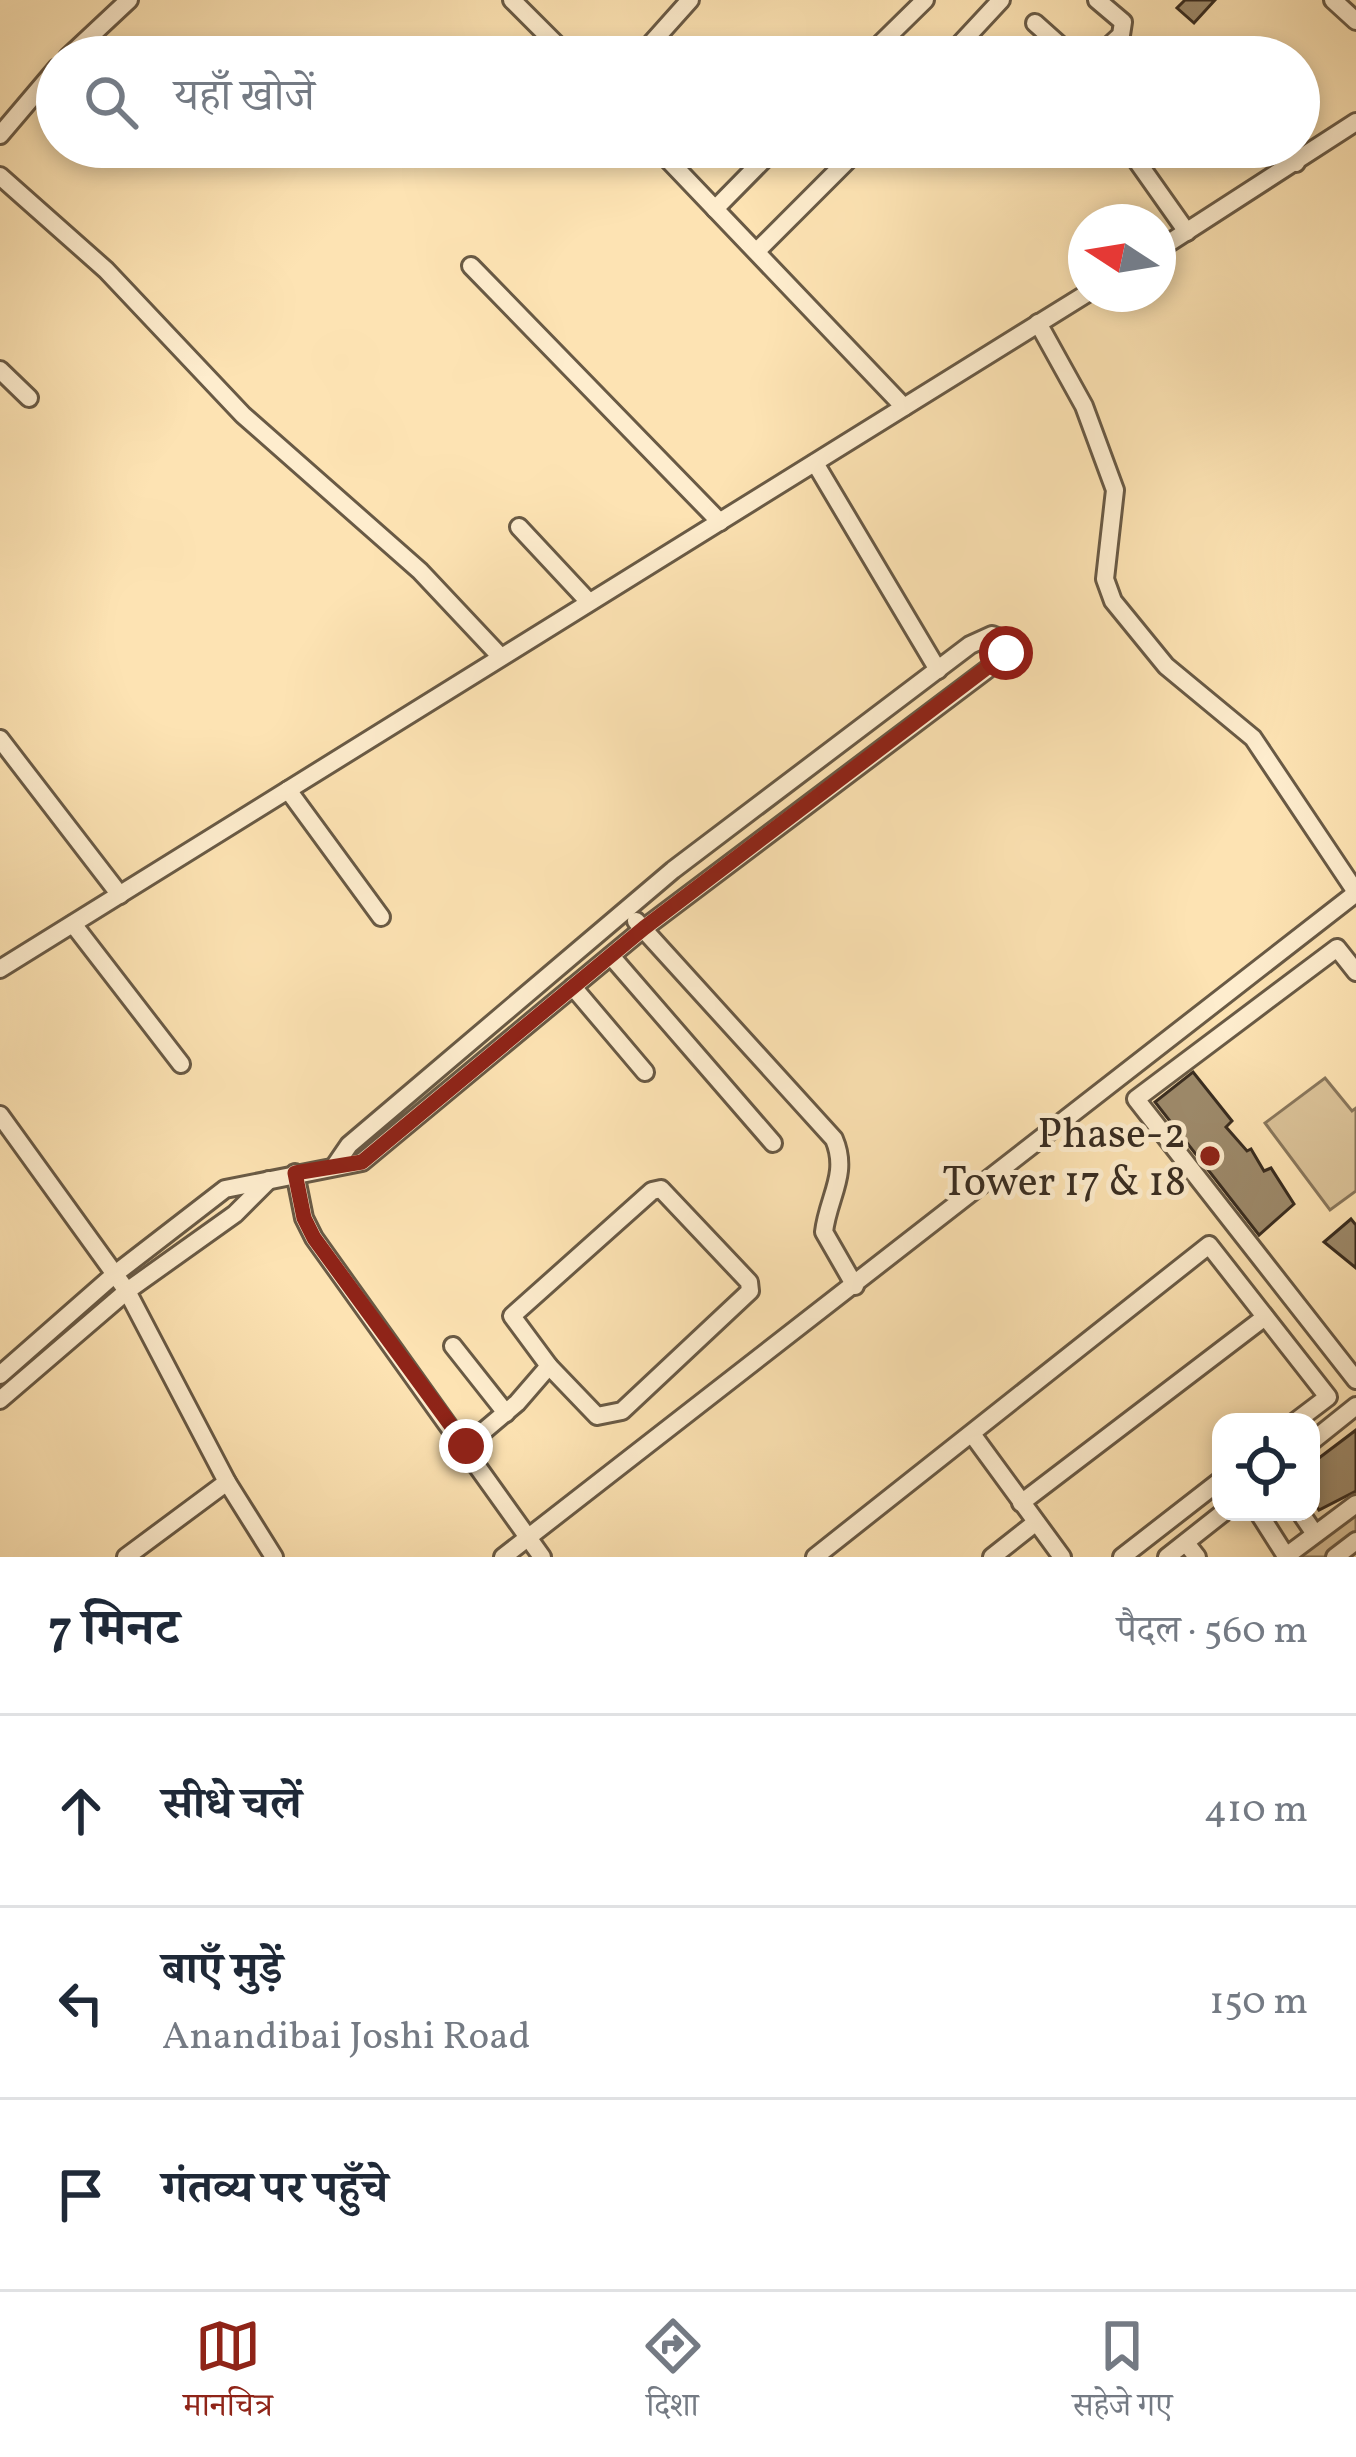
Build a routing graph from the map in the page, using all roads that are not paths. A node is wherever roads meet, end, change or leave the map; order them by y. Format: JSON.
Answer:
{"nodes":[{"id":1,"x":129,"y":0,"type":"edge"},
{"id":2,"x":512,"y":0,"type":"edge"},
{"id":3,"x":690,"y":0,"type":"edge"},
{"id":4,"x":925,"y":0,"type":"edge"},
{"id":5,"x":1001,"y":0,"type":"edge"},
{"id":6,"x":1333,"y":0,"type":"edge"},
{"id":7,"x":1107,"y":3,"type":"edge"},
{"id":8,"x":1356,"y":21,"type":"edge"},
{"id":9,"x":1035,"y":23,"type":"dead end"},
{"id":10,"x":90,"y":36,"type":"edge"},
{"id":11,"x":547,"y":36,"type":"edge"},
{"id":12,"x":658,"y":36,"type":"edge"},
{"id":13,"x":888,"y":36,"type":"edge"},
{"id":14,"x":968,"y":36,"type":"edge"},
{"id":15,"x":1050,"y":36,"type":"edge"},
{"id":16,"x":1119,"y":36,"type":"edge"},
{"id":17,"x":36,"y":93,"type":"edge"},
{"id":18,"x":1356,"y":122,"type":"edge"},
{"id":19,"x":0,"y":135,"type":"edge"},
{"id":20,"x":1320,"y":147,"type":"edge"},
{"id":21,"x":676,"y":168,"type":"edge"},
{"id":22,"x":755,"y":168,"type":"edge"},
{"id":23,"x":840,"y":168,"type":"edge"},
{"id":24,"x":1142,"y":168,"type":"edge"},
{"id":25,"x":1288,"y":168,"type":"edge"},
{"id":26,"x":0,"y":176,"type":"edge"},
{"id":27,"x":715,"y":209,"type":"junction"},
{"id":28,"x":1187,"y":232,"type":"junction"},
{"id":29,"x":1176,"y":239,"type":"edge"},
{"id":30,"x":757,"y":251,"type":"junction"},
{"id":31,"x":470,"y":266,"type":"dead end"},
{"id":32,"x":1068,"y":305,"type":"edge"},
{"id":33,"x":1038,"y":323,"type":"junction"},
{"id":34,"x":0,"y":370,"type":"edge"},
{"id":35,"x":29,"y":398,"type":"dead end"},
{"id":36,"x":904,"y":407,"type":"junction"},
{"id":37,"x":814,"y":463,"type":"junction"},
{"id":38,"x":720,"y":521,"type":"junction"},
{"id":39,"x":519,"y":526,"type":"dead end"},
{"id":40,"x":589,"y":602,"type":"junction"},
{"id":41,"x":500,"y":656,"type":"junction"},
{"id":42,"x":938,"y":670,"type":"junction"},
{"id":43,"x":0,"y":739,"type":"edge"},
{"id":44,"x":288,"y":790,"type":"junction"},
{"id":45,"x":779,"y":790,"type":"junction"},
{"id":46,"x":796,"y":814,"type":"junction"},
{"id":47,"x":1356,"y":892,"type":"edge"},
{"id":48,"x":120,"y":895,"type":"junction"},
{"id":49,"x":626,"y":910,"type":"junction"},
{"id":50,"x":381,"y":917,"type":"dead end"},
{"id":51,"x":73,"y":924,"type":"junction"},
{"id":52,"x":644,"y":928,"type":"junction"},
{"id":53,"x":611,"y":956,"type":"junction"},
{"id":54,"x":0,"y":969,"type":"edge"},
{"id":55,"x":1356,"y":972,"type":"edge"},
{"id":56,"x":573,"y":987,"type":"junction"},
{"id":57,"x":181,"y":1064,"type":"dead end"},
{"id":58,"x":645,"y":1072,"type":"dead end"},
{"id":59,"x":0,"y":1115,"type":"edge"},
{"id":60,"x":773,"y":1143,"type":"dead end"},
{"id":61,"x":336,"y":1164,"type":"junction"},
{"id":62,"x":295,"y":1173,"type":"junction"},
{"id":63,"x":269,"y":1180,"type":"junction"},
{"id":64,"x":115,"y":1274,"type":"junction"},
{"id":65,"x":855,"y":1286,"type":"junction"},
{"id":66,"x":127,"y":1291,"type":"junction"},
{"id":67,"x":1265,"y":1317,"type":"junction"},
{"id":68,"x":453,"y":1346,"type":"dead end"},
{"id":69,"x":553,"y":1370,"type":"junction"},
{"id":70,"x":0,"y":1375,"type":"edge"},
{"id":71,"x":1356,"y":1380,"type":"edge"},
{"id":72,"x":0,"y":1400,"type":"edge"},
{"id":73,"x":516,"y":1404,"type":"junction"},
{"id":74,"x":1356,"y":1406,"type":"edge"},
{"id":75,"x":1307,"y":1413,"type":"edge"},
{"id":76,"x":972,"y":1434,"type":"junction"},
{"id":77,"x":1320,"y":1435,"type":"edge"},
{"id":78,"x":466,"y":1446,"type":"junction"},
{"id":79,"x":227,"y":1482,"type":"junction"},
{"id":80,"x":1212,"y":1487,"type":"edge"},
{"id":81,"x":1021,"y":1503,"type":"junction"},
{"id":82,"x":1356,"y":1504,"type":"edge"},
{"id":83,"x":1216,"y":1521,"type":"edge"},
{"id":84,"x":1264,"y":1521,"type":"edge"},
{"id":85,"x":1307,"y":1521,"type":"edge"},
{"id":86,"x":1036,"y":1523,"type":"junction"},
{"id":87,"x":1316,"y":1534,"type":"junction"},
{"id":88,"x":528,"y":1537,"type":"junction"},
{"id":89,"x":1356,"y":1541,"type":"edge"},
{"id":90,"x":1191,"y":1550,"type":"edge"},
{"id":91,"x":1286,"y":1556,"type":"edge"},
{"id":92,"x":126,"y":1557,"type":"edge"},
{"id":93,"x":274,"y":1557,"type":"edge"},
{"id":94,"x":503,"y":1557,"type":"edge"},
{"id":95,"x":542,"y":1557,"type":"edge"},
{"id":96,"x":815,"y":1557,"type":"edge"},
{"id":97,"x":992,"y":1557,"type":"edge"},
{"id":98,"x":1062,"y":1557,"type":"edge"},
{"id":99,"x":1122,"y":1557,"type":"edge"},
{"id":100,"x":1167,"y":1557,"type":"edge"},
{"id":101,"x":1335,"y":1557,"type":"edge"}],
"edges":[{"from":1,"to":10,"type":"street"},
{"from":2,"to":11,"type":"street"},
{"from":3,"to":12,"type":"street"},
{"from":4,"to":13,"type":"street"},
{"from":5,"to":14,"type":"street"},
{"from":6,"to":8,"type":"street"},
{"from":7,"to":16,"type":"street"},
{"from":9,"to":15,"type":"street"},
{"from":17,"to":19,"type":"street"},
{"from":18,"to":20,"type":"street"},
{"from":21,"to":27,"type":"street"},
{"from":22,"to":27,"type":"street"},
{"from":23,"to":30,"type":"street"},
{"from":24,"to":28,"type":"street"},
{"from":25,"to":28,"type":"street"},
{"from":26,"to":41,"type":"street"},
{"from":27,"to":30,"type":"street"},
{"from":28,"to":29,"type":"street"},
{"from":30,"to":36,"type":"street"},
{"from":31,"to":38,"type":"street"},
{"from":32,"to":33,"type":"street"},
{"from":33,"to":36,"type":"street"},
{"from":33,"to":47,"type":"street"},
{"from":34,"to":35,"type":"street"},
{"from":36,"to":37,"type":"street"},
{"from":37,"to":38,"type":"street"},
{"from":37,"to":42,"type":"street"},
{"from":38,"to":40,"type":"street"},
{"from":39,"to":40,"type":"street"},
{"from":40,"to":41,"type":"street"},
{"from":41,"to":44,"type":"street"},
{"from":42,"to":45,"type":"street"},
{"from":42,"to":46,"type":"street"},
{"from":43,"to":48,"type":"street"},
{"from":44,"to":48,"type":"street"},
{"from":44,"to":50,"type":"street"},
{"from":45,"to":46,"type":"street"},
{"from":45,"to":49,"type":"street"},
{"from":46,"to":52,"type":"street"},
{"from":47,"to":65,"type":"street"},
{"from":48,"to":51,"type":"street"},
{"from":49,"to":52,"type":"street"},
{"from":49,"to":61,"type":"street"},
{"from":51,"to":54,"type":"street"},
{"from":51,"to":57,"type":"street"},
{"from":52,"to":53,"type":"street"},
{"from":52,"to":65,"type":"street"},
{"from":53,"to":56,"type":"street"},
{"from":53,"to":60,"type":"street"},
{"from":55,"to":71,"type":"street"},
{"from":56,"to":58,"type":"street"},
{"from":56,"to":61,"type":"street"},
{"from":59,"to":64,"type":"street"},
{"from":61,"to":62,"type":"street"},
{"from":62,"to":63,"type":"street"},
{"from":62,"to":78,"type":"street"},
{"from":63,"to":64,"type":"street"},
{"from":63,"to":66,"type":"street"},
{"from":64,"to":66,"type":"street"},
{"from":64,"to":70,"type":"street"},
{"from":65,"to":88,"type":"street"},
{"from":66,"to":72,"type":"street"},
{"from":66,"to":79,"type":"street"},
{"from":67,"to":75,"type":"street"},
{"from":67,"to":76,"type":"street"},
{"from":67,"to":81,"type":"street"},
{"from":68,"to":73,"type":"street"},
{"from":69,"to":69,"type":"street"},
{"from":69,"to":73,"type":"street"},
{"from":73,"to":78,"type":"street"},
{"from":74,"to":77,"type":"street"},
{"from":76,"to":81,"type":"street"},
{"from":76,"to":96,"type":"street"},
{"from":78,"to":88,"type":"street"},
{"from":79,"to":92,"type":"street"},
{"from":79,"to":93,"type":"street"},
{"from":80,"to":99,"type":"street"},
{"from":81,"to":86,"type":"street"},
{"from":82,"to":87,"type":"street"},
{"from":83,"to":90,"type":"street"},
{"from":84,"to":91,"type":"street"},
{"from":85,"to":87,"type":"street"},
{"from":86,"to":97,"type":"street"},
{"from":86,"to":98,"type":"street"},
{"from":87,"to":91,"type":"street"},
{"from":88,"to":94,"type":"street"},
{"from":88,"to":95,"type":"street"},
{"from":89,"to":101,"type":"street"},
{"from":90,"to":100,"type":"street"}]}
